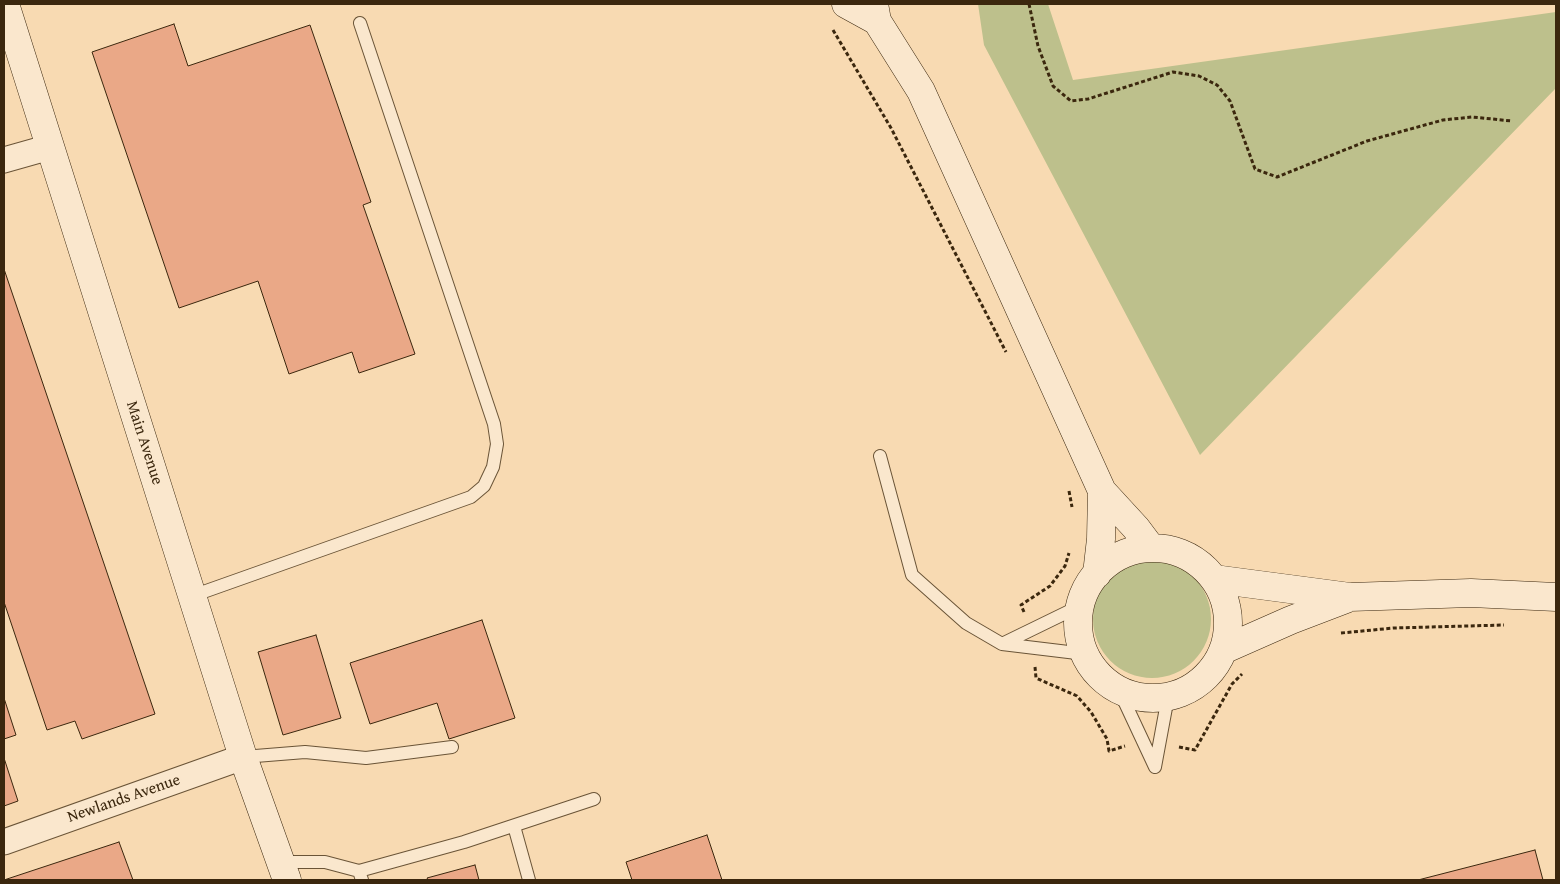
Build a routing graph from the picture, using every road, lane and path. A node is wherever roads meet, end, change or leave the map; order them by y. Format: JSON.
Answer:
{"nodes":[{"id":1,"x":5,"y":4,"type":"edge"},
{"id":2,"x":846,"y":4,"type":"edge"},
{"id":3,"x":1029,"y":4,"type":"edge"},
{"id":4,"x":875,"y":12,"type":"edge"},
{"id":5,"x":360,"y":23,"type":"dead end"},
{"id":6,"x":1512,"y":121,"type":"dead end"},
{"id":7,"x":50,"y":147,"type":"junction"},
{"id":8,"x":4,"y":160,"type":"edge"},
{"id":9,"x":880,"y":456,"type":"dead end"},
{"id":10,"x":1102,"y":491,"type":"junction"},
{"id":11,"x":1151,"y":548,"type":"junction"},
{"id":12,"x":1097,"y":574,"type":"junction"},
{"id":13,"x":1214,"y":579,"type":"junction"},
{"id":14,"x":192,"y":596,"type":"junction"},
{"id":15,"x":1556,"y":597,"type":"edge"},
{"id":16,"x":1350,"y":598,"type":"junction"},
{"id":17,"x":1080,"y":606,"type":"junction"},
{"id":18,"x":1002,"y":644,"type":"junction"},
{"id":19,"x":1223,"y":650,"type":"junction"},
{"id":20,"x":1085,"y":654,"type":"junction"},
{"id":21,"x":1119,"y":690,"type":"junction"},
{"id":22,"x":1168,"y":697,"type":"junction"},
{"id":23,"x":452,"y":748,"type":"dead end"},
{"id":24,"x":243,"y":757,"type":"junction"},
{"id":25,"x":594,"y":800,"type":"dead end"},
{"id":26,"x":514,"y":826,"type":"junction"},
{"id":27,"x":4,"y":842,"type":"edge"},
{"id":28,"x":284,"y":871,"type":"edge"},
{"id":29,"x":360,"y":875,"type":"edge"},
{"id":30,"x":529,"y":880,"type":"edge"}],
"edges":[{"from":1,"to":7,"type":"street","name":"Main Avenue"},
{"from":2,"to":4,"type":"street"},
{"from":3,"to":6,"type":"path"},
{"from":4,"to":10,"type":"street"},
{"from":5,"to":14,"type":"lane"},
{"from":7,"to":8,"type":"street"},
{"from":7,"to":14,"type":"street","name":"Main Avenue"},
{"from":9,"to":18,"type":"lane"},
{"from":10,"to":11,"type":"street"},
{"from":10,"to":12,"type":"street"},
{"from":11,"to":12,"type":"street"},
{"from":11,"to":13,"type":"street"},
{"from":12,"to":17,"type":"street"},
{"from":13,"to":16,"type":"street"},
{"from":13,"to":19,"type":"street"},
{"from":14,"to":24,"type":"street","name":"Main Avenue"},
{"from":15,"to":16,"type":"street"},
{"from":16,"to":19,"type":"street"},
{"from":17,"to":18,"type":"lane"},
{"from":17,"to":20,"type":"street"},
{"from":18,"to":20,"type":"lane"},
{"from":19,"to":22,"type":"street"},
{"from":20,"to":21,"type":"street"},
{"from":21,"to":22,"type":"street"},
{"from":21,"to":22,"type":"lane"},
{"from":23,"to":24,"type":"lane"},
{"from":24,"to":27,"type":"street","name":"Newlands Avenue"},
{"from":24,"to":28,"type":"street","name":"Main Avenue"},
{"from":25,"to":26,"type":"lane"},
{"from":26,"to":29,"type":"lane"},
{"from":26,"to":30,"type":"lane"},
{"from":28,"to":29,"type":"lane"}]}
